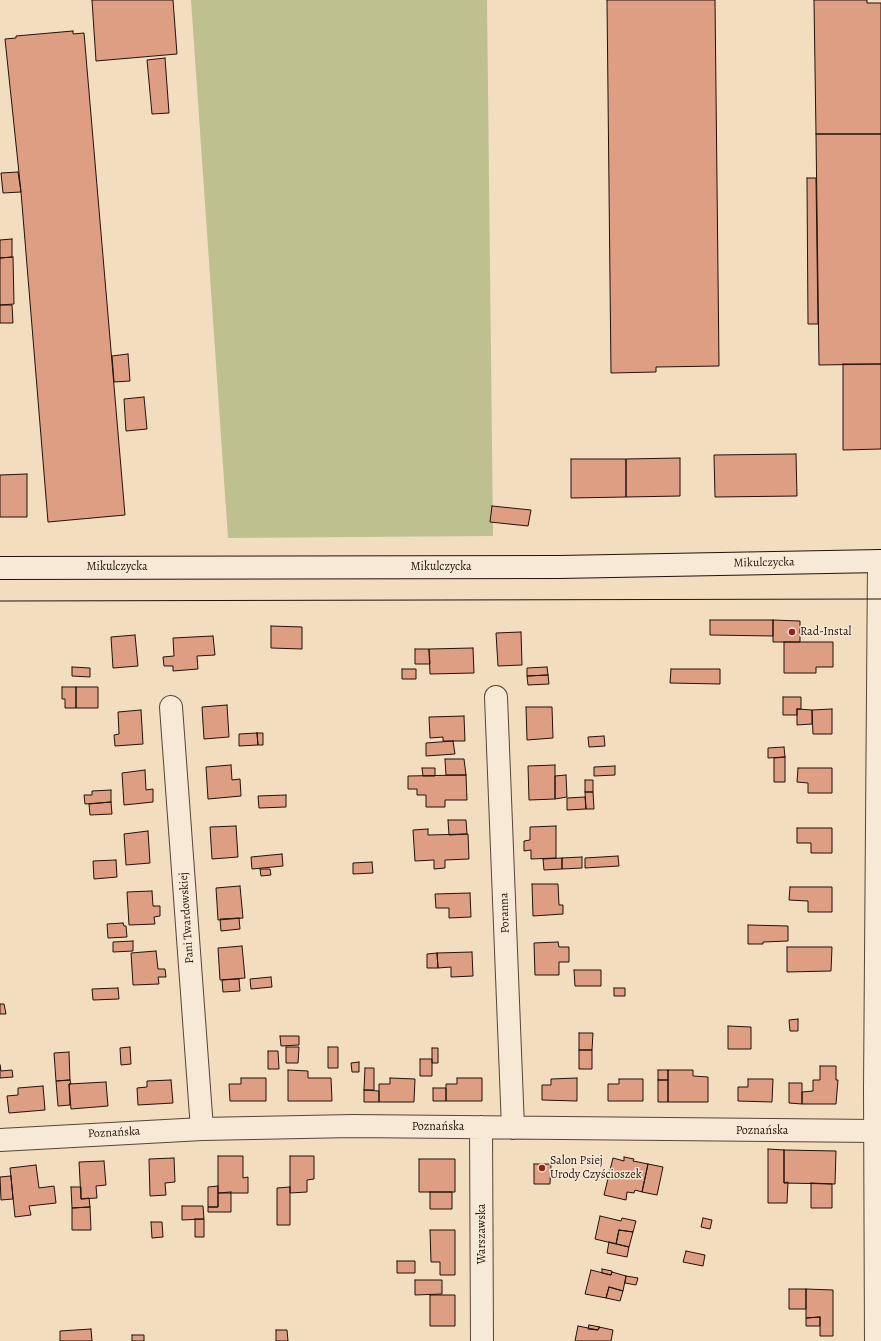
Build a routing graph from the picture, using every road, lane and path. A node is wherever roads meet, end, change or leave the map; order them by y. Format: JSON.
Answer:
{"nodes":[{"id":1,"x":880,"y":561,"type":"edge"},
{"id":2,"x":0,"y":568,"type":"edge"},
{"id":3,"x":496,"y":698,"type":"dead end"},
{"id":4,"x":879,"y":700,"type":"edge"},
{"id":5,"x":171,"y":707,"type":"dead end"},
{"id":6,"x":879,"y":1024,"type":"edge"},
{"id":7,"x":878,"y":1122,"type":"edge"},
{"id":8,"x":481,"y":1127,"type":"junction"},
{"id":9,"x":513,"y":1128,"type":"junction"},
{"id":10,"x":202,"y":1129,"type":"junction"},
{"id":11,"x":0,"y":1140,"type":"edge"},
{"id":12,"x":878,"y":1320,"type":"edge"},
{"id":13,"x":482,"y":1341,"type":"edge"},
{"id":14,"x":876,"y":1341,"type":"edge"}],
"edges":[{"from":1,"to":2,"type":"street","name":"Mikulczycka"},
{"from":1,"to":4,"type":"street"},
{"from":3,"to":9,"type":"street","name":"Poranna"},
{"from":4,"to":6,"type":"street"},
{"from":5,"to":10,"type":"street","name":"Pani Twardowskiej"},
{"from":6,"to":7,"type":"street"},
{"from":7,"to":9,"type":"street","name":"Poznańska"},
{"from":7,"to":12,"type":"street"},
{"from":8,"to":9,"type":"street","name":"Poznańska"},
{"from":8,"to":10,"type":"street","name":"Poznańska"},
{"from":8,"to":13,"type":"street","name":"Warszawska"},
{"from":10,"to":11,"type":"street","name":"Poznańska"},
{"from":12,"to":14,"type":"street"}]}
